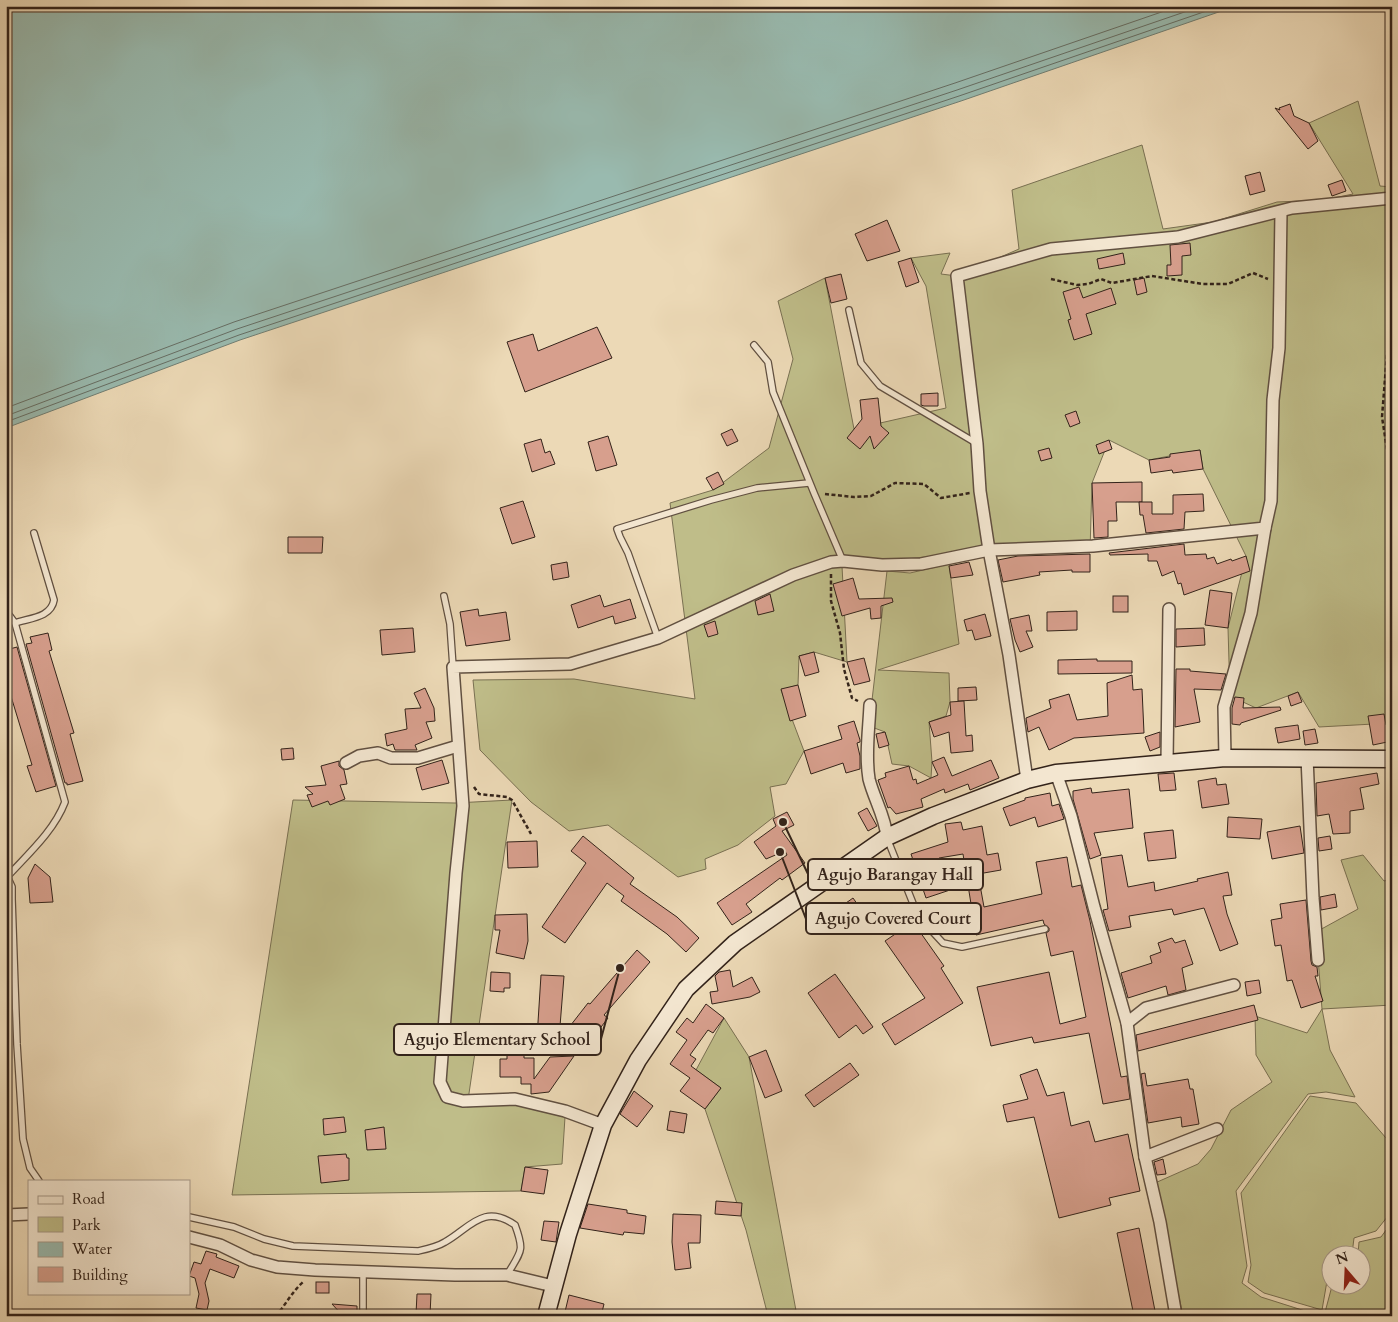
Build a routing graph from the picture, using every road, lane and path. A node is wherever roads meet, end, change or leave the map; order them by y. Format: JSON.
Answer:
{"nodes":[{"id":1,"x":1392,"y":198,"type":"edge"},
{"id":2,"x":1281,"y":212,"type":"junction"},
{"id":3,"x":1051,"y":279,"type":"dead end"},
{"id":4,"x":1279,"y":285,"type":"junction"},
{"id":5,"x":1392,"y":290,"type":"edge"},
{"id":6,"x":849,"y":310,"type":"dead end"},
{"id":7,"x":754,"y":345,"type":"dead end"},
{"id":8,"x":978,"y":444,"type":"junction"},
{"id":9,"x":1392,"y":461,"type":"edge"},
{"id":10,"x":810,"y":483,"type":"junction"},
{"id":11,"x":980,"y":491,"type":"junction"},
{"id":12,"x":814,"y":493,"type":"junction"},
{"id":13,"x":1265,"y":528,"type":"junction"},
{"id":14,"x":34,"y":533,"type":"dead end"},
{"id":15,"x":989,"y":550,"type":"junction"},
{"id":16,"x":843,"y":560,"type":"junction"},
{"id":17,"x":831,"y":562,"type":"junction"},
{"id":18,"x":444,"y":596,"type":"dead end"},
{"id":19,"x":1169,"y":608,"type":"dead end"},
{"id":20,"x":6,"y":611,"type":"edge"},
{"id":21,"x":15,"y":623,"type":"junction"},
{"id":22,"x":658,"y":638,"type":"junction"},
{"id":23,"x":453,"y":667,"type":"junction"},
{"id":24,"x":870,"y":705,"type":"joint"},
{"id":25,"x":458,"y":746,"type":"junction"},
{"id":26,"x":1307,"y":757,"type":"junction"},
{"id":27,"x":1225,"y":758,"type":"junction"},
{"id":28,"x":1392,"y":759,"type":"edge"},
{"id":29,"x":1168,"y":762,"type":"junction"},
{"id":30,"x":346,"y":763,"type":"dead end"},
{"id":31,"x":462,"y":772,"type":"junction"},
{"id":32,"x":1056,"y":773,"type":"junction"},
{"id":33,"x":1027,"y":780,"type":"junction"},
{"id":34,"x":531,"y":834,"type":"dead end"},
{"id":35,"x":887,"y":837,"type":"junction"},
{"id":36,"x":7,"y":876,"type":"edge"},
{"id":37,"x":1045,"y":929,"type":"dead end"},
{"id":38,"x":1318,"y":960,"type":"dead end"},
{"id":39,"x":1234,"y":985,"type":"dead end"},
{"id":40,"x":1127,"y":1023,"type":"junction"},
{"id":41,"x":603,"y":1125,"type":"junction"},
{"id":42,"x":1217,"y":1129,"type":"dead end"},
{"id":43,"x":1145,"y":1157,"type":"junction"},
{"id":44,"x":38,"y":1180,"type":"edge"},
{"id":45,"x":28,"y":1214,"type":"edge"},
{"id":46,"x":6,"y":1215,"type":"edge"},
{"id":47,"x":190,"y":1217,"type":"edge"},
{"id":48,"x":190,"y":1238,"type":"edge"},
{"id":49,"x":315,"y":1270,"type":"junction"},
{"id":50,"x":363,"y":1272,"type":"junction"},
{"id":51,"x":507,"y":1274,"type":"junction"},
{"id":52,"x":553,"y":1286,"type":"junction"},
{"id":53,"x":276,"y":1316,"type":"edge"},
{"id":54,"x":363,"y":1316,"type":"edge"},
{"id":55,"x":546,"y":1316,"type":"edge"},
{"id":56,"x":1176,"y":1316,"type":"edge"}],
"edges":[{"from":1,"to":2,"type":"street"},
{"from":2,"to":4,"type":"street"},
{"from":2,"to":8,"type":"street"},
{"from":3,"to":4,"type":"path"},
{"from":4,"to":13,"type":"street"},
{"from":5,"to":9,"type":"path"},
{"from":6,"to":8,"type":"lane"},
{"from":7,"to":10,"type":"lane"},
{"from":8,"to":11,"type":"street"},
{"from":10,"to":12,"type":"lane"},
{"from":10,"to":22,"type":"lane"},
{"from":11,"to":12,"type":"path"},
{"from":11,"to":15,"type":"street"},
{"from":12,"to":16,"type":"lane"},
{"from":13,"to":15,"type":"street"},
{"from":13,"to":27,"type":"street"},
{"from":14,"to":21,"type":"lane"},
{"from":15,"to":16,"type":"street"},
{"from":15,"to":33,"type":"street"},
{"from":16,"to":17,"type":"street"},
{"from":17,"to":22,"type":"street"},
{"from":17,"to":24,"type":"path"},
{"from":18,"to":23,"type":"lane"},
{"from":19,"to":29,"type":"street"},
{"from":20,"to":21,"type":"lane"},
{"from":21,"to":36,"type":"lane"},
{"from":22,"to":23,"type":"street"},
{"from":23,"to":25,"type":"street"},
{"from":24,"to":35,"type":"street"},
{"from":25,"to":30,"type":"street"},
{"from":25,"to":31,"type":"street"},
{"from":26,"to":27,"type":"main road"},
{"from":26,"to":28,"type":"main road"},
{"from":26,"to":38,"type":"street"},
{"from":27,"to":29,"type":"main road"},
{"from":29,"to":32,"type":"main road"},
{"from":31,"to":34,"type":"path"},
{"from":31,"to":41,"type":"street"},
{"from":32,"to":33,"type":"main road"},
{"from":32,"to":40,"type":"street"},
{"from":33,"to":35,"type":"main road"},
{"from":35,"to":37,"type":"lane"},
{"from":35,"to":41,"type":"main road"},
{"from":36,"to":44,"type":"lane"},
{"from":39,"to":40,"type":"street"},
{"from":40,"to":43,"type":"street"},
{"from":41,"to":52,"type":"main road"},
{"from":42,"to":43,"type":"street"},
{"from":43,"to":56,"type":"street"},
{"from":45,"to":46,"type":"street"},
{"from":47,"to":51,"type":"lane"},
{"from":48,"to":49,"type":"street"},
{"from":49,"to":50,"type":"street"},
{"from":49,"to":53,"type":"path"},
{"from":50,"to":51,"type":"street"},
{"from":50,"to":54,"type":"lane"},
{"from":51,"to":52,"type":"street"},
{"from":52,"to":55,"type":"main road"}]}
